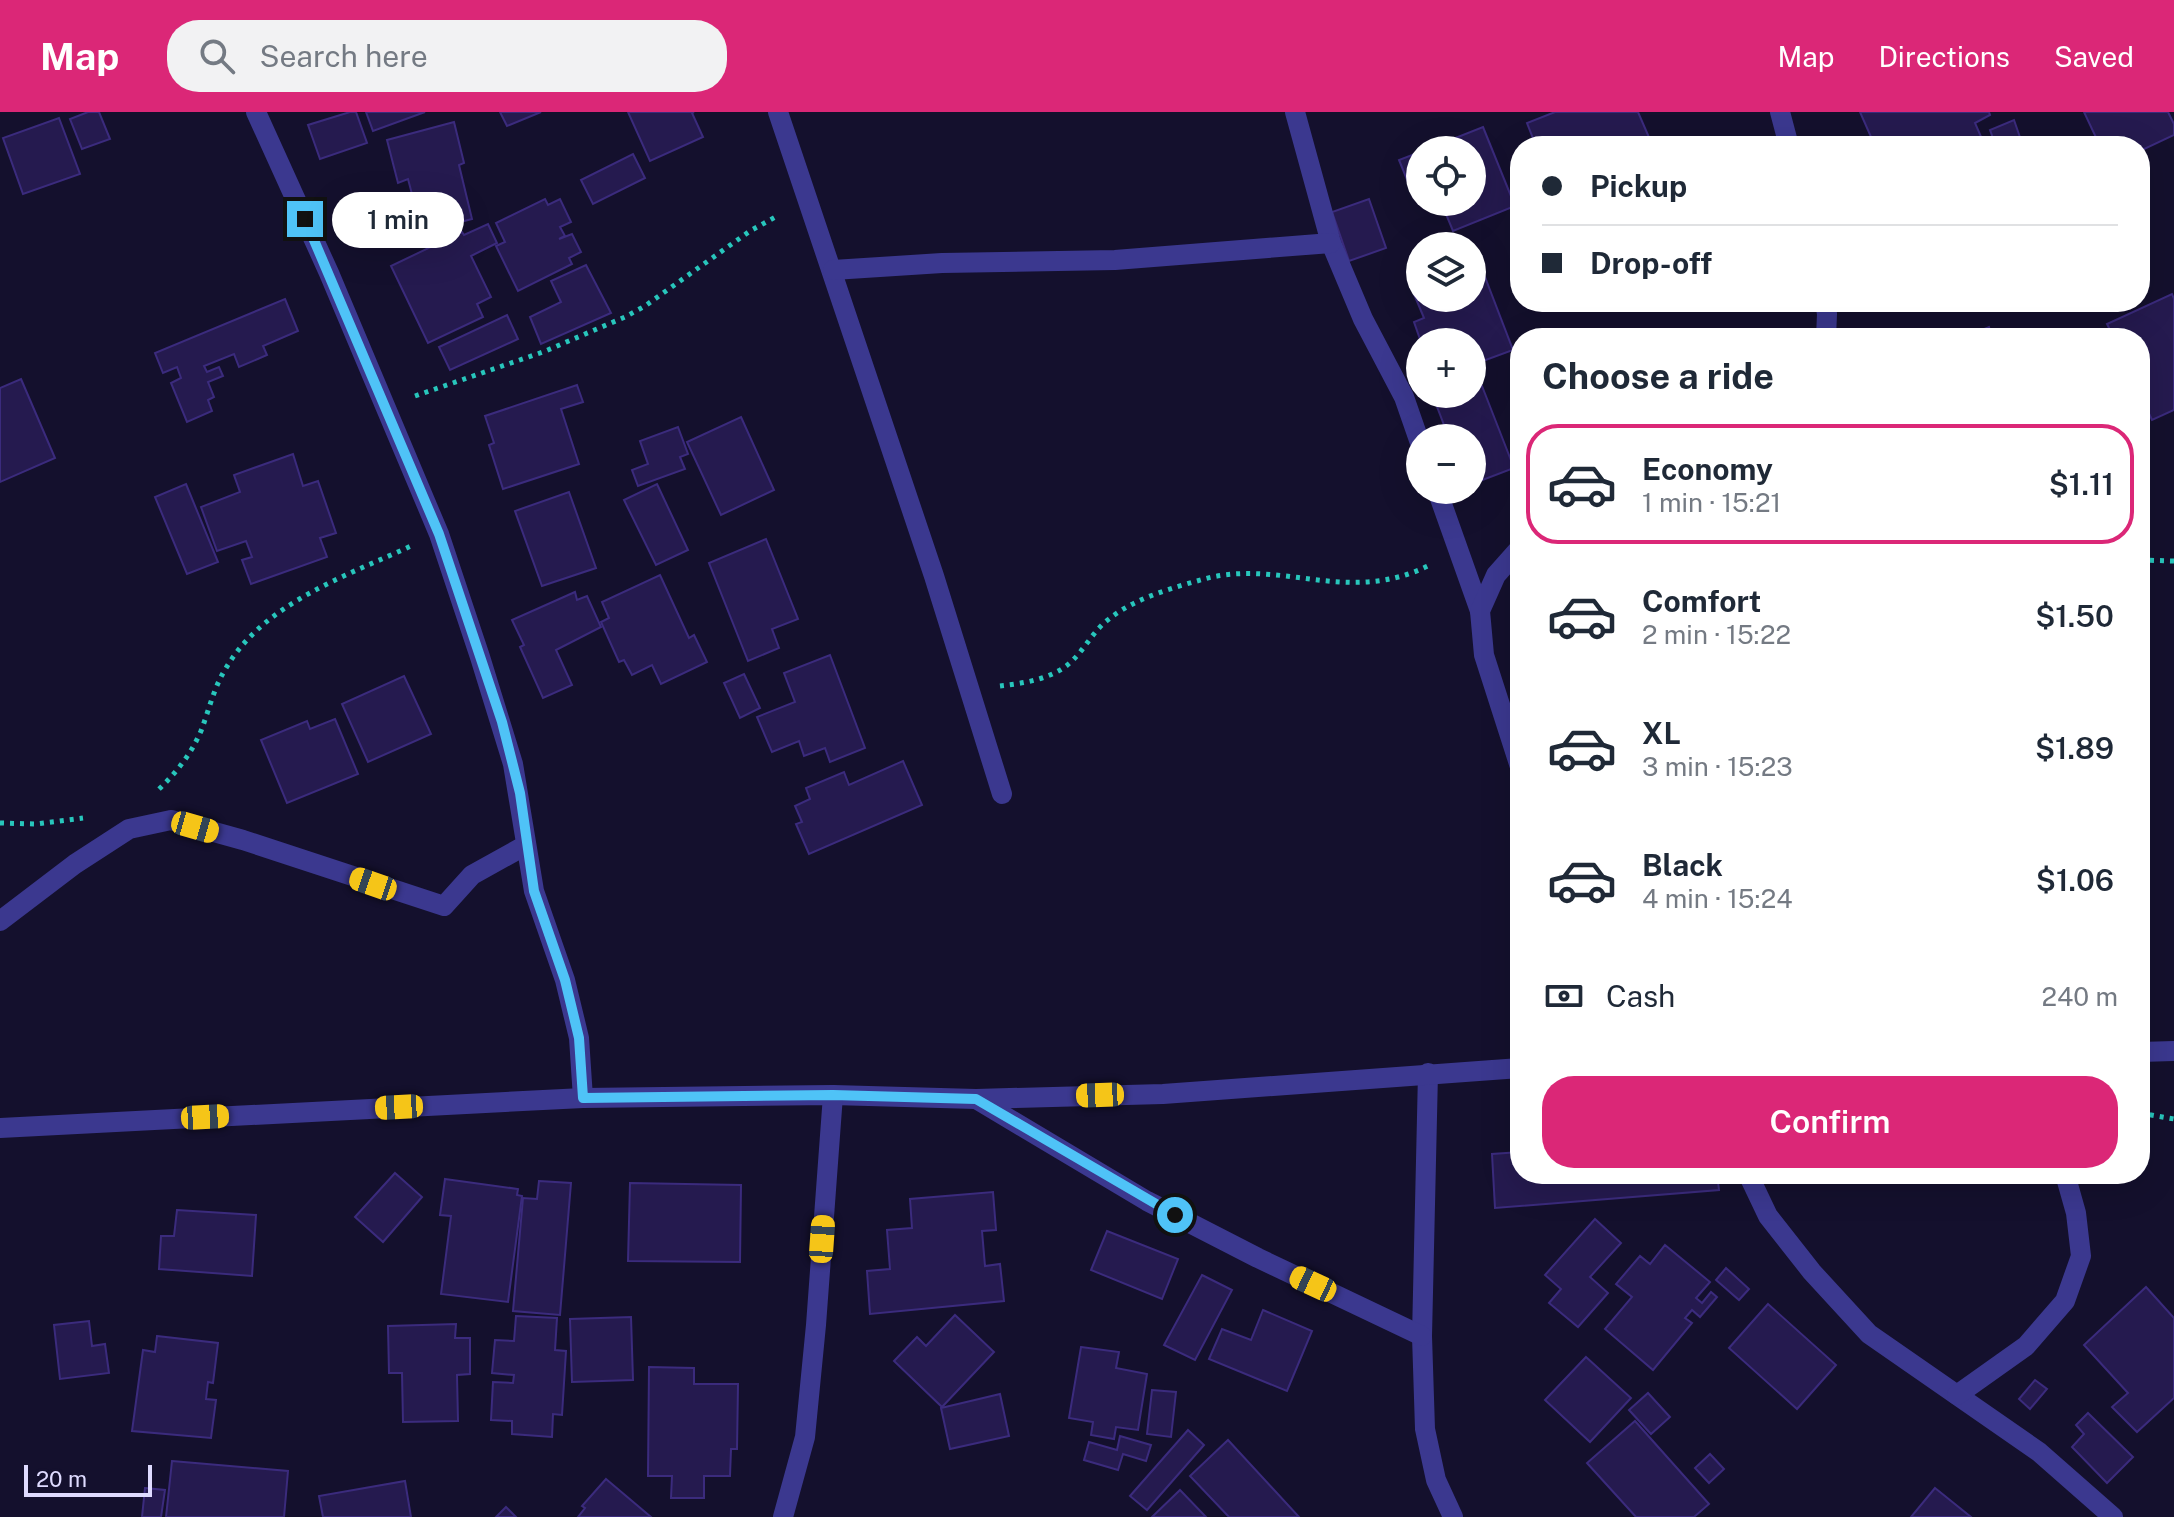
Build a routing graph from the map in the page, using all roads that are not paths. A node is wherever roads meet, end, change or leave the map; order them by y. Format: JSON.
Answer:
{"nodes":[{"id":1,"x":256,"y":112,"type":"edge"},
{"id":2,"x":778,"y":112,"type":"edge"},
{"id":3,"x":1295,"y":112,"type":"edge"},
{"id":4,"x":1780,"y":112,"type":"edge"},
{"id":5,"x":1786,"y":136,"type":"edge"},
{"id":6,"x":1331,"y":243,"type":"junction"},
{"id":7,"x":833,"y":270,"type":"junction"},
{"id":8,"x":1413,"y":424,"type":"edge"},
{"id":9,"x":1442,"y":504,"type":"edge"},
{"id":10,"x":1510,"y":559,"type":"edge"},
{"id":11,"x":1480,"y":611,"type":"junction"},
{"id":12,"x":1510,"y":736,"type":"edge"},
{"id":13,"x":1002,"y":794,"type":"dead end"},
{"id":14,"x":526,"y":845,"type":"junction"},
{"id":15,"x":0,"y":921,"type":"edge"},
{"id":16,"x":2174,"y":1051,"type":"edge"},
{"id":17,"x":2150,"y":1052,"type":"edge"},
{"id":18,"x":1510,"y":1069,"type":"edge"},
{"id":19,"x":1428,"y":1073,"type":"junction"},
{"id":20,"x":833,"y":1095,"type":"junction"},
{"id":21,"x":583,"y":1098,"type":"junction"},
{"id":22,"x":976,"y":1099,"type":"junction"},
{"id":23,"x":0,"y":1128,"type":"edge"},
{"id":24,"x":1753,"y":1184,"type":"edge"},
{"id":25,"x":2068,"y":1184,"type":"edge"},
{"id":26,"x":1422,"y":1336,"type":"junction"},
{"id":27,"x":1957,"y":1395,"type":"junction"},
{"id":28,"x":783,"y":1517,"type":"edge"},
{"id":29,"x":1453,"y":1517,"type":"edge"},
{"id":30,"x":2113,"y":1517,"type":"edge"}],
"edges":[{"from":1,"to":14,"type":"street"},
{"from":2,"to":7,"type":"street"},
{"from":3,"to":6,"type":"street"},
{"from":4,"to":5,"type":"street"},
{"from":6,"to":7,"type":"street"},
{"from":6,"to":8,"type":"street"},
{"from":7,"to":13,"type":"street"},
{"from":9,"to":11,"type":"street"},
{"from":10,"to":11,"type":"street"},
{"from":11,"to":12,"type":"street"},
{"from":14,"to":15,"type":"street"},
{"from":14,"to":21,"type":"street"},
{"from":16,"to":17,"type":"street"},
{"from":18,"to":19,"type":"street"},
{"from":19,"to":22,"type":"street"},
{"from":19,"to":26,"type":"street"},
{"from":20,"to":21,"type":"street"},
{"from":20,"to":22,"type":"street"},
{"from":20,"to":28,"type":"street"},
{"from":21,"to":23,"type":"street"},
{"from":22,"to":26,"type":"street"},
{"from":24,"to":27,"type":"street"},
{"from":25,"to":27,"type":"street"},
{"from":26,"to":29,"type":"street"},
{"from":27,"to":30,"type":"street"}]}
